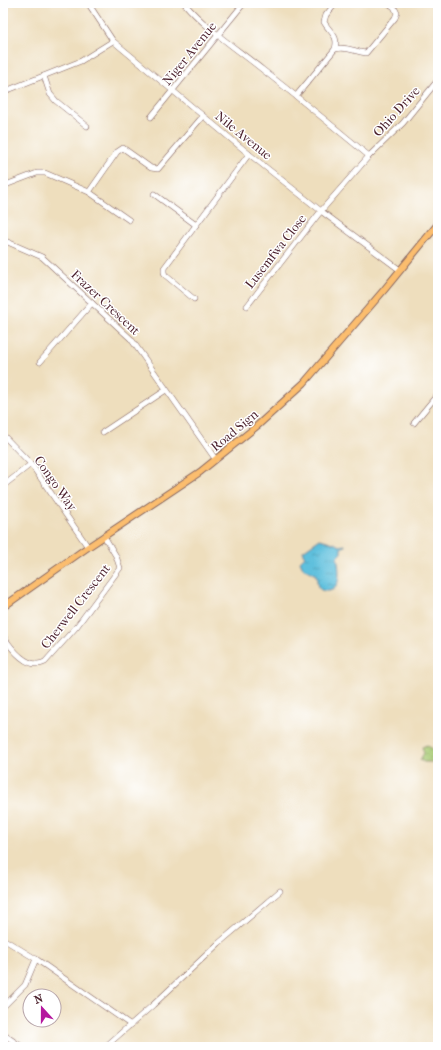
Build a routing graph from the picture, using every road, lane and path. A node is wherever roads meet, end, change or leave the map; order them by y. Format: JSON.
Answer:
{"nodes":[{"id":1,"x":88,"y":3,"type":"edge"},
{"id":2,"x":184,"y":3,"type":"edge"},
{"id":3,"x":244,"y":3,"type":"edge"},
{"id":4,"x":336,"y":3,"type":"edge"},
{"id":5,"x":388,"y":3,"type":"edge"},
{"id":6,"x":218,"y":35,"type":"junction"},
{"id":7,"x":113,"y":41,"type":"junction"},
{"id":8,"x":335,"y":50,"type":"junction"},
{"id":9,"x":44,"y":76,"type":"junction"},
{"id":10,"x":438,"y":80,"type":"edge"},
{"id":11,"x":173,"y":90,"type":"junction"},
{"id":12,"x":3,"y":92,"type":"edge"},
{"id":13,"x":296,"y":96,"type":"junction"},
{"id":14,"x":203,"y":116,"type":"junction"},
{"id":15,"x":151,"y":117,"type":"dead end"},
{"id":16,"x":86,"y":126,"type":"dead end"},
{"id":17,"x":249,"y":154,"type":"junction"},
{"id":18,"x":369,"y":156,"type":"junction"},
{"id":19,"x":3,"y":186,"type":"edge"},
{"id":20,"x":89,"y":192,"type":"junction"},
{"id":21,"x":154,"y":194,"type":"dead end"},
{"id":22,"x":321,"y":211,"type":"junction"},
{"id":23,"x":129,"y":220,"type":"dead end"},
{"id":24,"x":438,"y":224,"type":"edge"},
{"id":25,"x":196,"y":225,"type":"junction"},
{"id":26,"x":3,"y":240,"type":"edge"},
{"id":27,"x":400,"y":270,"type":"junction"},
{"id":28,"x":194,"y":299,"type":"dead end"},
{"id":29,"x":92,"y":303,"type":"junction"},
{"id":30,"x":247,"y":306,"type":"dead end"},
{"id":31,"x":40,"y":362,"type":"dead end"},
{"id":32,"x":166,"y":390,"type":"junction"},
{"id":33,"x":438,"y":394,"type":"edge"},
{"id":34,"x":414,"y":423,"type":"dead end"},
{"id":35,"x":103,"y":432,"type":"dead end"},
{"id":36,"x":3,"y":435,"type":"edge"},
{"id":37,"x":216,"y":460,"type":"junction"},
{"id":38,"x":31,"y":464,"type":"junction"},
{"id":39,"x":3,"y":486,"type":"edge"},
{"id":40,"x":104,"y":536,"type":"junction"},
{"id":41,"x":88,"y":547,"type":"junction"},
{"id":42,"x":3,"y":607,"type":"edge"},
{"id":43,"x":3,"y":636,"type":"edge"},
{"id":44,"x":280,"y":892,"type":"dead end"},
{"id":45,"x":3,"y":939,"type":"edge"},
{"id":46,"x":36,"y":959,"type":"junction"},
{"id":47,"x":3,"y":1007,"type":"edge"},
{"id":48,"x":131,"y":1025,"type":"junction"},
{"id":49,"x":3,"y":1034,"type":"edge"},
{"id":50,"x":22,"y":1047,"type":"edge"},
{"id":51,"x":105,"y":1047,"type":"edge"}],
"edges":[{"from":1,"to":7,"type":"street","name":"Nile Avenue"},
{"from":2,"to":6,"type":"street"},
{"from":3,"to":6,"type":"street","name":"Niger Avenue"},
{"from":4,"to":8,"type":"street"},
{"from":5,"to":8,"type":"street"},
{"from":6,"to":11,"type":"street","name":"Niger Avenue"},
{"from":6,"to":13,"type":"street"},
{"from":7,"to":9,"type":"street"},
{"from":7,"to":11,"type":"street","name":"Nile Avenue"},
{"from":8,"to":13,"type":"street"},
{"from":9,"to":12,"type":"street"},
{"from":9,"to":16,"type":"street"},
{"from":10,"to":18,"type":"street","name":"Ohio Drive"},
{"from":11,"to":14,"type":"street","name":"Nile Avenue"},
{"from":11,"to":15,"type":"street","name":"Niger Avenue"},
{"from":13,"to":18,"type":"street"},
{"from":14,"to":17,"type":"street","name":"Nile Avenue"},
{"from":14,"to":20,"type":"street"},
{"from":17,"to":22,"type":"street","name":"Nile Avenue"},
{"from":17,"to":25,"type":"street"},
{"from":18,"to":22,"type":"street","name":"Ohio Drive"},
{"from":19,"to":20,"type":"street"},
{"from":20,"to":23,"type":"street"},
{"from":21,"to":25,"type":"street"},
{"from":22,"to":27,"type":"street","name":"Nile Avenue"},
{"from":22,"to":30,"type":"street","name":"Lusemfwa Close"},
{"from":24,"to":27,"type":"main road","name":"Road Sign"},
{"from":25,"to":28,"type":"street"},
{"from":26,"to":29,"type":"street","name":"Frazer Crescent"},
{"from":27,"to":37,"type":"main road","name":"Road Sign"},
{"from":29,"to":31,"type":"street"},
{"from":29,"to":32,"type":"street","name":"Frazer Crescent"},
{"from":32,"to":35,"type":"street"},
{"from":32,"to":37,"type":"street","name":"Frazer Crescent"},
{"from":33,"to":34,"type":"street"},
{"from":36,"to":38,"type":"street","name":"Congo Way"},
{"from":37,"to":40,"type":"main road","name":"Road Sign"},
{"from":38,"to":39,"type":"street"},
{"from":38,"to":41,"type":"street","name":"Congo Way"},
{"from":40,"to":41,"type":"main road","name":"Road Sign"},
{"from":40,"to":43,"type":"street","name":"Cherwell Crescent"},
{"from":41,"to":42,"type":"main road","name":"Road Sign"},
{"from":44,"to":48,"type":"street"},
{"from":45,"to":46,"type":"street"},
{"from":46,"to":47,"type":"street"},
{"from":46,"to":48,"type":"street"},
{"from":48,"to":51,"type":"street"},
{"from":49,"to":50,"type":"street"}]}
